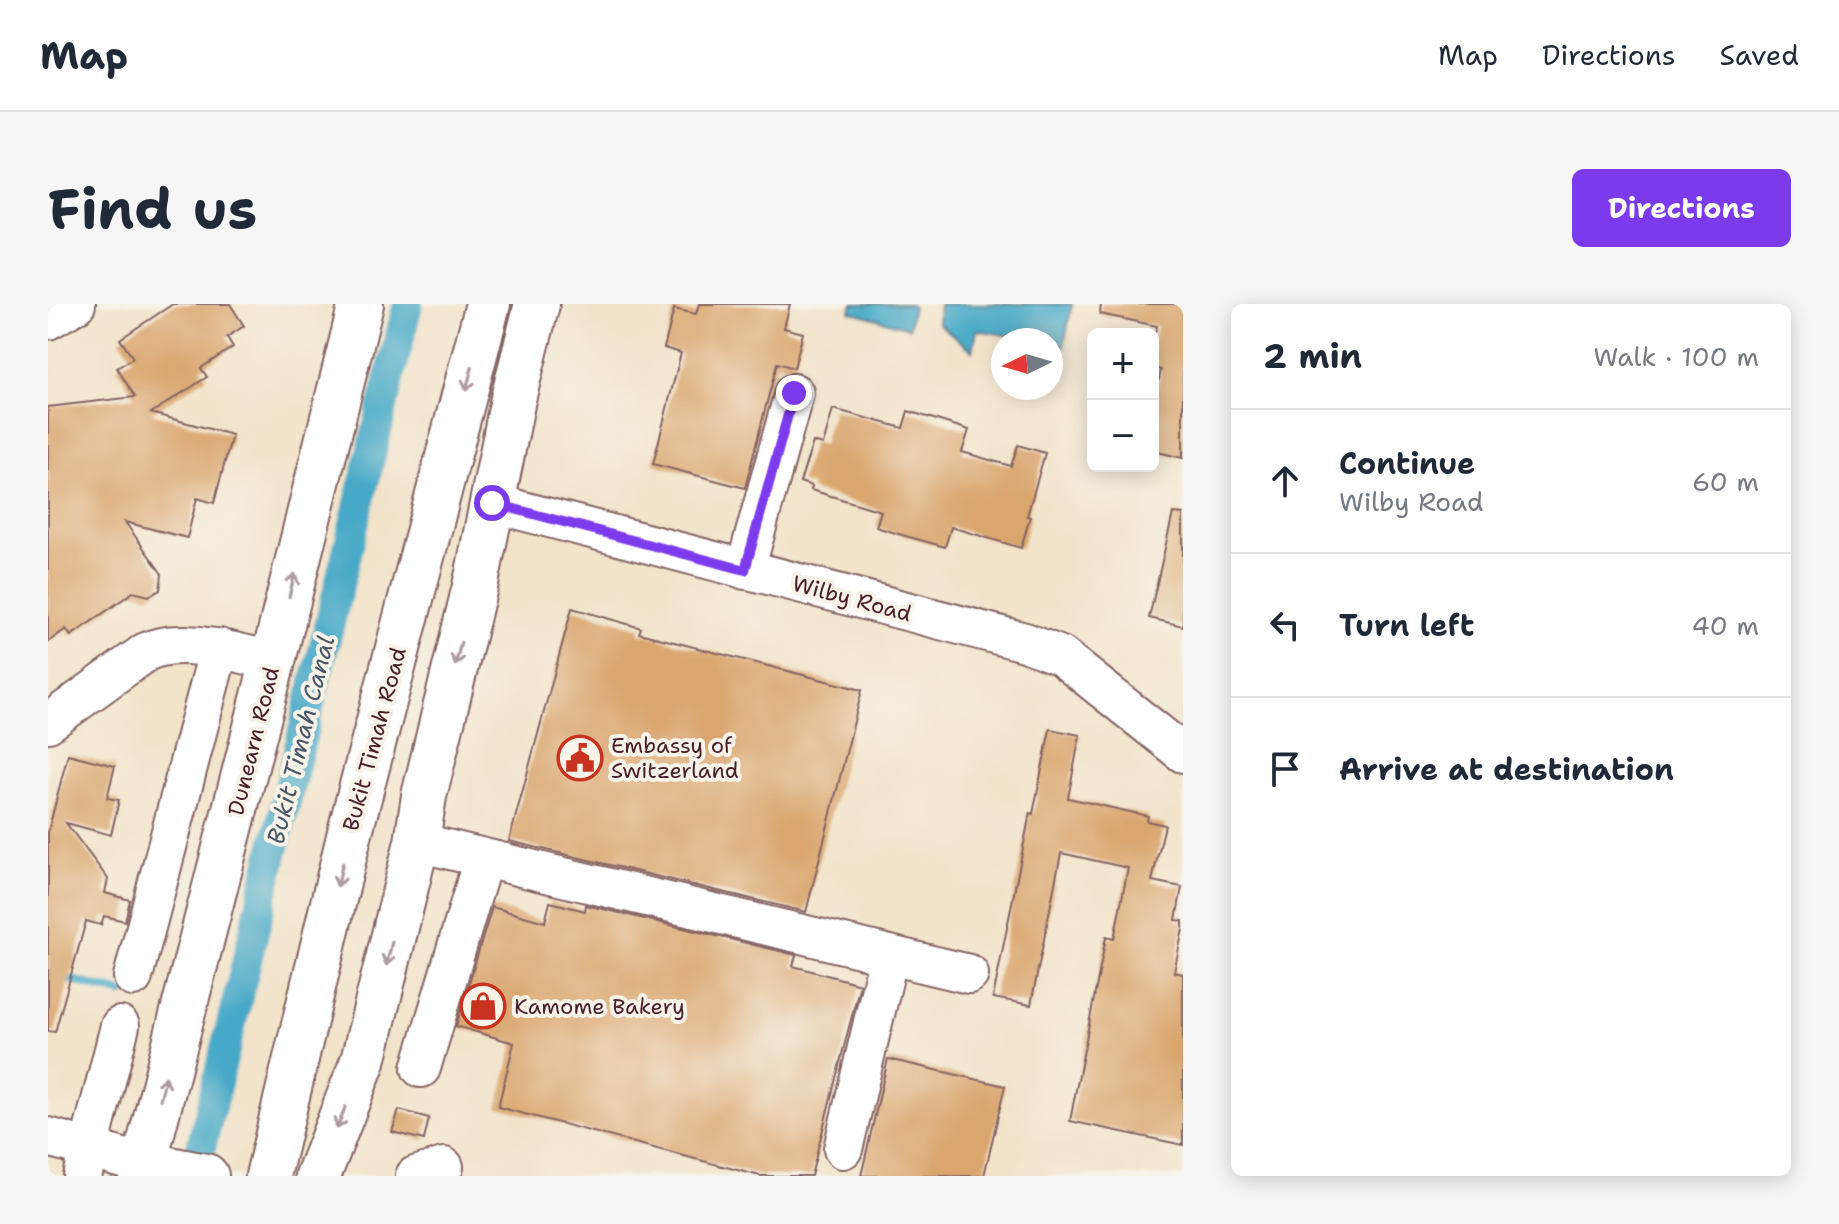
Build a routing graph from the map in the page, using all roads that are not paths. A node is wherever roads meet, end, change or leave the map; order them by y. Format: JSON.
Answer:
{"nodes":[{"id":1,"x":76,"y":304,"type":"edge"},
{"id":2,"x":361,"y":304,"type":"edge"},
{"id":3,"x":488,"y":304,"type":"edge"},
{"id":4,"x":537,"y":304,"type":"edge"},
{"id":5,"x":48,"y":320,"type":"edge"},
{"id":6,"x":794,"y":393,"type":"dead end"},
{"id":7,"x":492,"y":503,"type":"junction"},
{"id":8,"x":745,"y":570,"type":"junction"},
{"id":9,"x":219,"y":648,"type":"junction"},
{"id":10,"x":273,"y":661,"type":"junction"},
{"id":11,"x":48,"y":723,"type":"edge"},
{"id":12,"x":1183,"y":753,"type":"edge"},
{"id":13,"x":424,"y":796,"type":"junction"},
{"id":14,"x":351,"y":828,"type":"junction"},
{"id":15,"x":417,"y":842,"type":"junction"},
{"id":16,"x":483,"y":859,"type":"junction"},
{"id":17,"x":889,"y":955,"type":"junction"},
{"id":18,"x":969,"y":974,"type":"dead end"},
{"id":19,"x":133,"y":977,"type":"dead end"},
{"id":20,"x":120,"y":1026,"type":"dead end"},
{"id":21,"x":421,"y":1068,"type":"dead end"},
{"id":22,"x":48,"y":1137,"type":"edge"},
{"id":23,"x":843,"y":1149,"type":"dead end"},
{"id":24,"x":86,"y":1161,"type":"edge"},
{"id":25,"x":142,"y":1170,"type":"edge"},
{"id":26,"x":267,"y":1175,"type":"edge"},
{"id":27,"x":206,"y":1176,"type":"edge"},
{"id":28,"x":318,"y":1176,"type":"edge"}],
"edges":[{"from":1,"to":5,"type":"street"},
{"from":10,"to":2,"type":"highway","name":"Dunearn Road","one_way":true},
{"from":3,"to":14,"type":"highway","name":"Bukit Timah Road","one_way":true},
{"from":4,"to":7,"type":"highway"},
{"from":6,"to":8,"type":"street"},
{"from":7,"to":8,"type":"street","name":"Wilby Road"},
{"from":7,"to":13,"type":"highway","one_way":true},
{"from":8,"to":12,"type":"street","name":"Wilby Road"},
{"from":9,"to":10,"type":"street"},
{"from":9,"to":11,"type":"street"},
{"from":9,"to":19,"type":"street"},
{"from":25,"to":10,"type":"highway","name":"Dunearn Road","one_way":true},
{"from":13,"to":14,"type":"highway"},
{"from":13,"to":15,"type":"highway"},
{"from":14,"to":26,"type":"highway","name":"Bukit Timah Road","one_way":true},
{"from":15,"to":16,"type":"street"},
{"from":15,"to":28,"type":"highway","one_way":true},
{"from":16,"to":17,"type":"street"},
{"from":16,"to":21,"type":"street"},
{"from":17,"to":18,"type":"street"},
{"from":17,"to":23,"type":"street"},
{"from":20,"to":24,"type":"street"},
{"from":22,"to":24,"type":"street"},
{"from":24,"to":25,"type":"street"},
{"from":25,"to":27,"type":"highway"}]}
